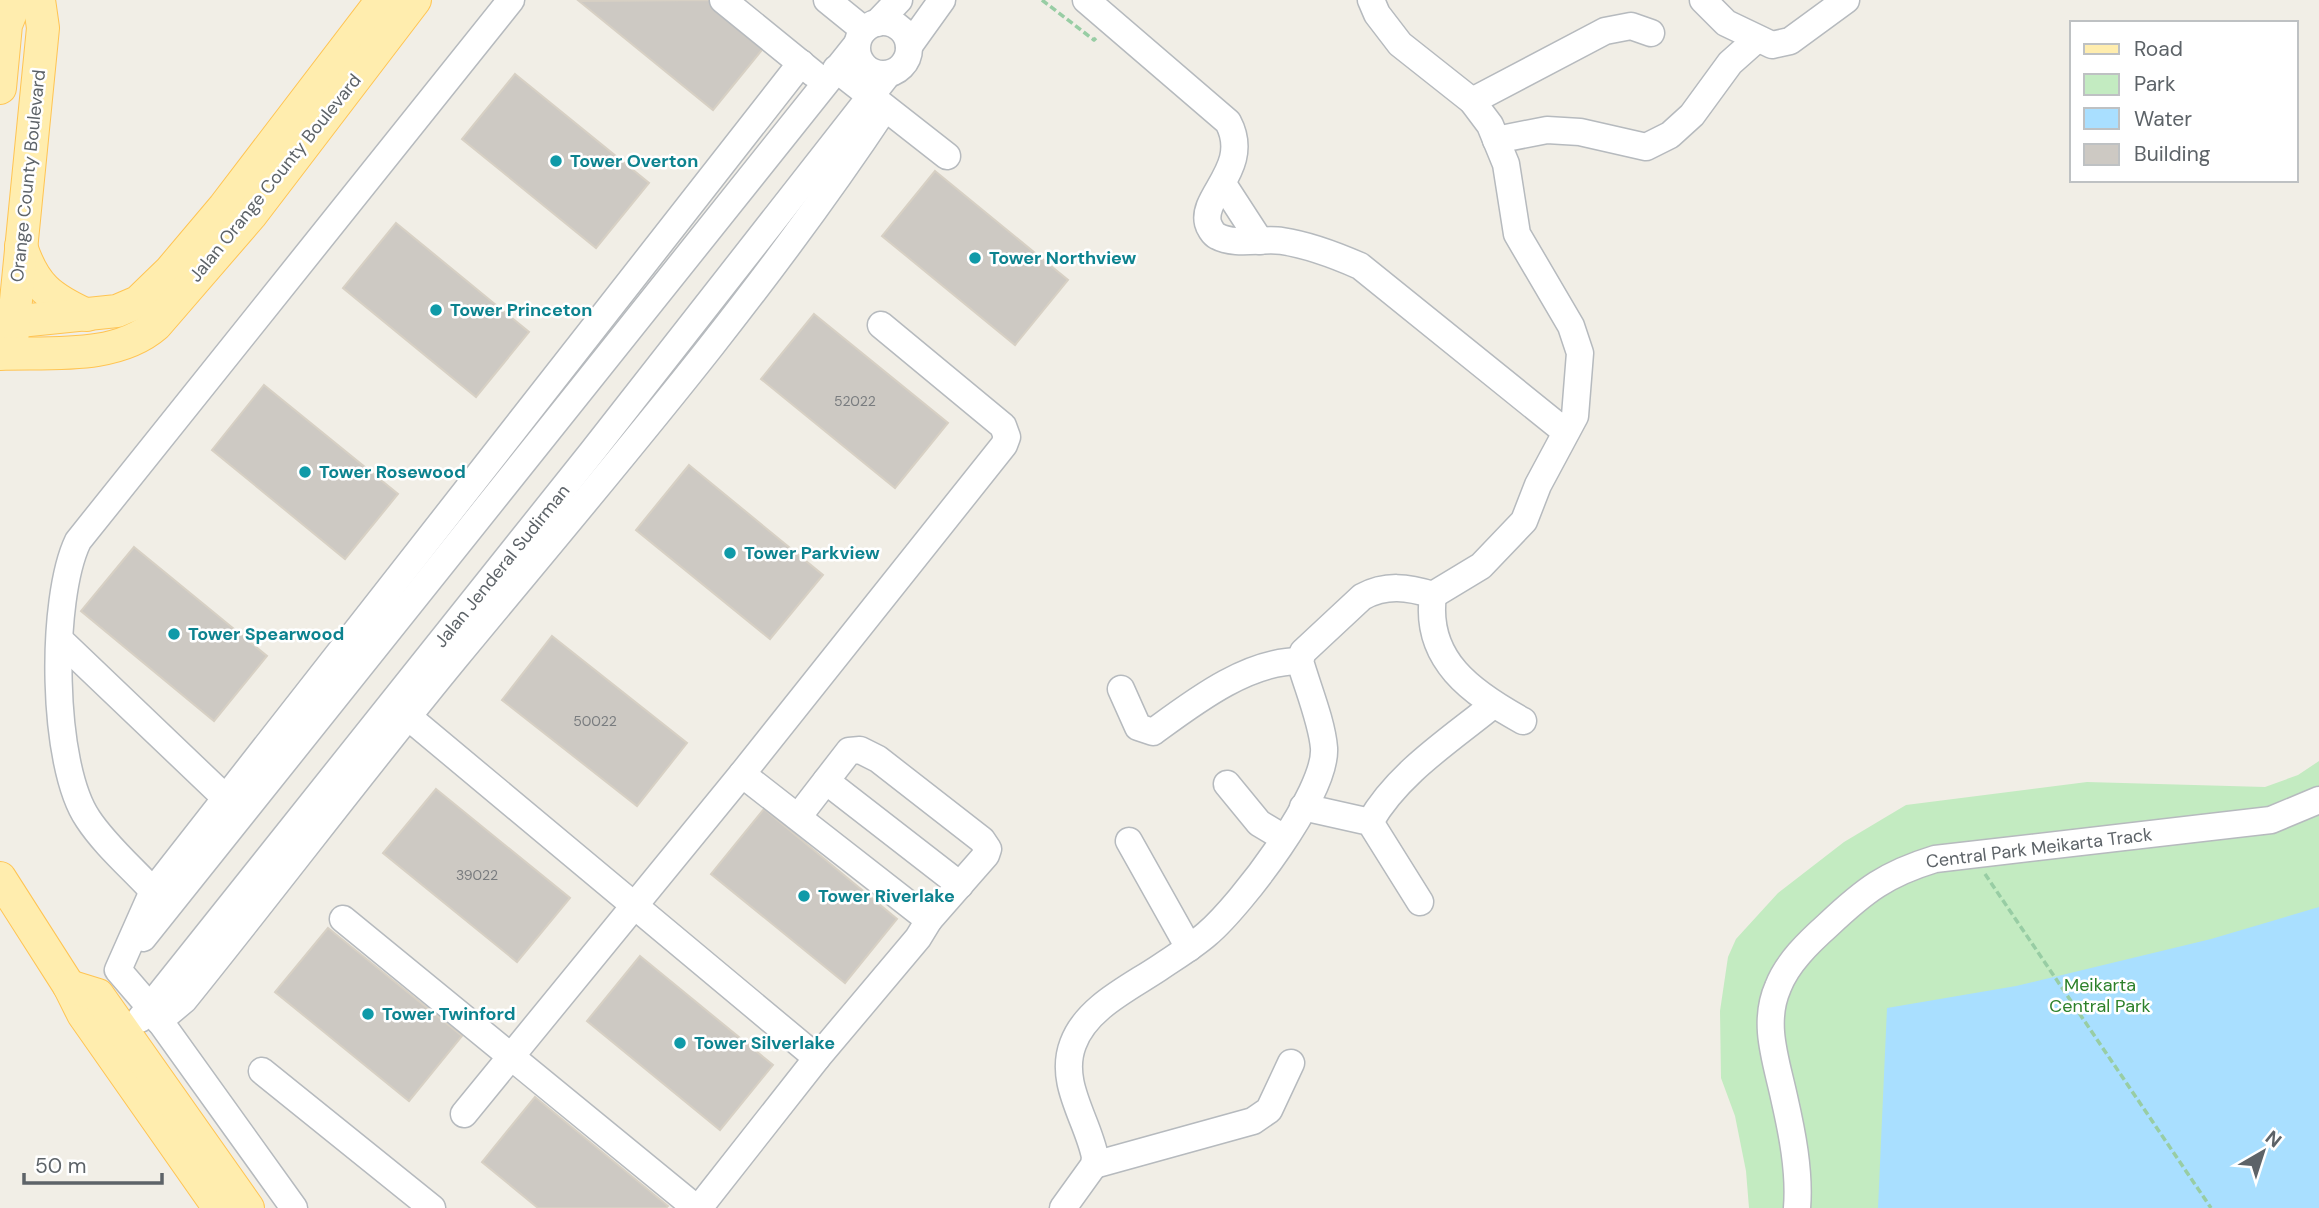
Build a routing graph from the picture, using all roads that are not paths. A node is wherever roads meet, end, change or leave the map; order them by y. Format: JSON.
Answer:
{"nodes":[{"id":1,"x":16,"y":0,"type":"edge"},
{"id":2,"x":39,"y":0,"type":"edge"},
{"id":3,"x":382,"y":0,"type":"edge"},
{"id":4,"x":415,"y":0,"type":"edge"},
{"id":5,"x":511,"y":0,"type":"edge"},
{"id":6,"x":723,"y":0,"type":"edge"},
{"id":7,"x":827,"y":0,"type":"edge"},
{"id":8,"x":899,"y":0,"type":"edge"},
{"id":9,"x":942,"y":0,"type":"edge"},
{"id":10,"x":1086,"y":0,"type":"edge"},
{"id":11,"x":1371,"y":0,"type":"edge"},
{"id":12,"x":1703,"y":0,"type":"edge"},
{"id":13,"x":1846,"y":0,"type":"edge"},
{"id":14,"x":866,"y":32,"type":"junction"},
{"id":15,"x":1651,"y":33,"type":"dead end"},
{"id":16,"x":1757,"y":39,"type":"junction"},
{"id":17,"x":909,"y":46,"type":"junction"},
{"id":18,"x":801,"y":63,"type":"junction"},
{"id":19,"x":888,"y":74,"type":"junction"},
{"id":20,"x":831,"y":76,"type":"junction"},
{"id":21,"x":0,"y":89,"type":"edge"},
{"id":22,"x":1472,"y":101,"type":"junction"},
{"id":23,"x":878,"y":103,"type":"junction"},
{"id":24,"x":1496,"y":140,"type":"junction"},
{"id":25,"x":947,"y":156,"type":"dead end"},
{"id":26,"x":1223,"y":184,"type":"junction"},
{"id":27,"x":1260,"y":241,"type":"junction"},
{"id":28,"x":21,"y":245,"type":"junction"},
{"id":29,"x":87,"y":315,"type":"junction"},
{"id":30,"x":7,"y":322,"type":"edge"},
{"id":31,"x":881,"y":326,"type":"dead end"},
{"id":32,"x":6,"y":354,"type":"edge"},
{"id":33,"x":554,"y":377,"type":"junction"},
{"id":34,"x":561,"y":415,"type":"junction"},
{"id":35,"x":1562,"y":429,"type":"dead end"},
{"id":36,"x":1433,"y":595,"type":"junction"},
{"id":37,"x":60,"y":640,"type":"junction"},
{"id":38,"x":1300,"y":660,"type":"junction"},
{"id":39,"x":1121,"y":689,"type":"dead end"},
{"id":40,"x":1493,"y":705,"type":"junction"},
{"id":41,"x":400,"y":710,"type":"junction"},
{"id":42,"x":1523,"y":721,"type":"dead end"},
{"id":43,"x":742,"y":774,"type":"junction"},
{"id":44,"x":826,"y":781,"type":"junction"},
{"id":45,"x":1227,"y":784,"type":"dead end"},
{"id":46,"x":2319,"y":800,"type":"edge"},
{"id":47,"x":234,"y":805,"type":"junction"},
{"id":48,"x":1303,"y":807,"type":"junction"},
{"id":49,"x":798,"y":817,"type":"junction"},
{"id":50,"x":1370,"y":822,"type":"junction"},
{"id":51,"x":197,"y":833,"type":"junction"},
{"id":52,"x":1284,"y":838,"type":"junction"},
{"id":53,"x":1129,"y":841,"type":"dead end"},
{"id":54,"x":200,"y":867,"type":"junction"},
{"id":55,"x":0,"y":878,"type":"edge"},
{"id":56,"x":960,"y":885,"type":"junction"},
{"id":57,"x":153,"y":891,"type":"junction"},
{"id":58,"x":1420,"y":902,"type":"dead end"},
{"id":59,"x":634,"y":904,"type":"junction"},
{"id":60,"x":343,"y":919,"type":"dead end"},
{"id":61,"x":929,"y":920,"type":"junction"},
{"id":62,"x":1189,"y":948,"type":"junction"},
{"id":63,"x":118,"y":970,"type":"junction"},
{"id":64,"x":83,"y":998,"type":"junction"},
{"id":65,"x":154,"y":1014,"type":"junction"},
{"id":66,"x":119,"y":1047,"type":"junction"},
{"id":67,"x":511,"y":1056,"type":"junction"},
{"id":68,"x":817,"y":1058,"type":"junction"},
{"id":69,"x":1291,"y":1063,"type":"dead end"},
{"id":70,"x":262,"y":1071,"type":"dead end"},
{"id":71,"x":464,"y":1114,"type":"dead end"},
{"id":72,"x":1094,"y":1165,"type":"junction"},
{"id":73,"x":219,"y":1208,"type":"edge"},
{"id":74,"x":248,"y":1208,"type":"edge"},
{"id":75,"x":294,"y":1208,"type":"edge"},
{"id":76,"x":432,"y":1208,"type":"edge"},
{"id":77,"x":697,"y":1208,"type":"edge"},
{"id":78,"x":1063,"y":1208,"type":"edge"},
{"id":79,"x":1797,"y":1208,"type":"edge"}],
"edges":[{"from":1,"to":21,"type":"main road","name":"Orange County Boulevard"},
{"from":2,"to":28,"type":"main road","name":"Orange County Boulevard"},
{"from":3,"to":29,"type":"main road","name":"Jalan Orange County Boulevard"},
{"from":4,"to":32,"type":"main road","name":"Jalan Orange County Boulevard"},
{"from":5,"to":37,"type":"street"},
{"from":6,"to":18,"type":"street"},
{"from":7,"to":14,"type":"street"},
{"from":8,"to":14,"type":"street"},
{"from":9,"to":17,"type":"street"},
{"from":10,"to":26,"type":"street"},
{"from":11,"to":22,"type":"street"},
{"from":12,"to":16,"type":"street"},
{"from":13,"to":16,"type":"street"},
{"from":14,"to":17,"type":"street"},
{"from":14,"to":19,"type":"street"},
{"from":14,"to":20,"type":"street"},
{"from":15,"to":22,"type":"street"},
{"from":16,"to":24,"type":"street"},
{"from":17,"to":19,"type":"street"},
{"from":18,"to":20,"type":"street"},
{"from":18,"to":33,"type":"street"},
{"from":19,"to":23,"type":"street"},
{"from":20,"to":23,"type":"street"},
{"from":20,"to":34,"type":"street"},
{"from":22,"to":24,"type":"street"},
{"from":23,"to":25,"type":"street"},
{"from":23,"to":41,"type":"street"},
{"from":24,"to":36,"type":"street"},
{"from":26,"to":27,"type":"street"},
{"from":26,"to":27,"type":"street"},
{"from":27,"to":35,"type":"street"},
{"from":28,"to":29,"type":"main road"},
{"from":28,"to":30,"type":"main road","name":"Orange County Boulevard"},
{"from":29,"to":30,"type":"main road","name":"Jalan Orange County Boulevard"},
{"from":30,"to":32,"type":"main road","name":"Orange County Boulevard"},
{"from":31,"to":43,"type":"street"},
{"from":33,"to":34,"type":"street"},
{"from":33,"to":47,"type":"street"},
{"from":34,"to":47,"type":"street"},
{"from":36,"to":38,"type":"street"},
{"from":36,"to":40,"type":"street"},
{"from":37,"to":47,"type":"street"},
{"from":37,"to":57,"type":"street"},
{"from":38,"to":39,"type":"street"},
{"from":38,"to":48,"type":"street"},
{"from":40,"to":42,"type":"street"},
{"from":40,"to":50,"type":"street"},
{"from":41,"to":59,"type":"street"},
{"from":41,"to":65,"type":"street"},
{"from":43,"to":49,"type":"street"},
{"from":43,"to":59,"type":"street"},
{"from":44,"to":49,"type":"street"},
{"from":44,"to":56,"type":"street"},
{"from":44,"to":56,"type":"street"},
{"from":45,"to":52,"type":"street"},
{"from":46,"to":79,"type":"street","name":"Central Park Meikarta Track"},
{"from":47,"to":51,"type":"street"},
{"from":47,"to":54,"type":"street"},
{"from":48,"to":50,"type":"street"},
{"from":48,"to":52,"type":"street"},
{"from":49,"to":61,"type":"street"},
{"from":50,"to":58,"type":"street"},
{"from":51,"to":54,"type":"street"},
{"from":51,"to":57,"type":"street"},
{"from":52,"to":62,"type":"street"},
{"from":53,"to":62,"type":"street"},
{"from":54,"to":63,"type":"street"},
{"from":55,"to":64,"type":"main road"},
{"from":56,"to":61,"type":"street"},
{"from":57,"to":63,"type":"street"},
{"from":59,"to":67,"type":"street"},
{"from":59,"to":68,"type":"street"},
{"from":60,"to":67,"type":"street"},
{"from":61,"to":68,"type":"street"},
{"from":62,"to":72,"type":"street"},
{"from":63,"to":64,"type":"street"},
{"from":63,"to":65,"type":"street"},
{"from":64,"to":66,"type":"main road"},
{"from":65,"to":66,"type":"street"},
{"from":65,"to":75,"type":"street"},
{"from":66,"to":73,"type":"main road"},
{"from":66,"to":74,"type":"main road"},
{"from":67,"to":71,"type":"street"},
{"from":67,"to":77,"type":"street"},
{"from":68,"to":77,"type":"street"},
{"from":69,"to":72,"type":"street"},
{"from":70,"to":76,"type":"street"},
{"from":72,"to":78,"type":"street"}]}
